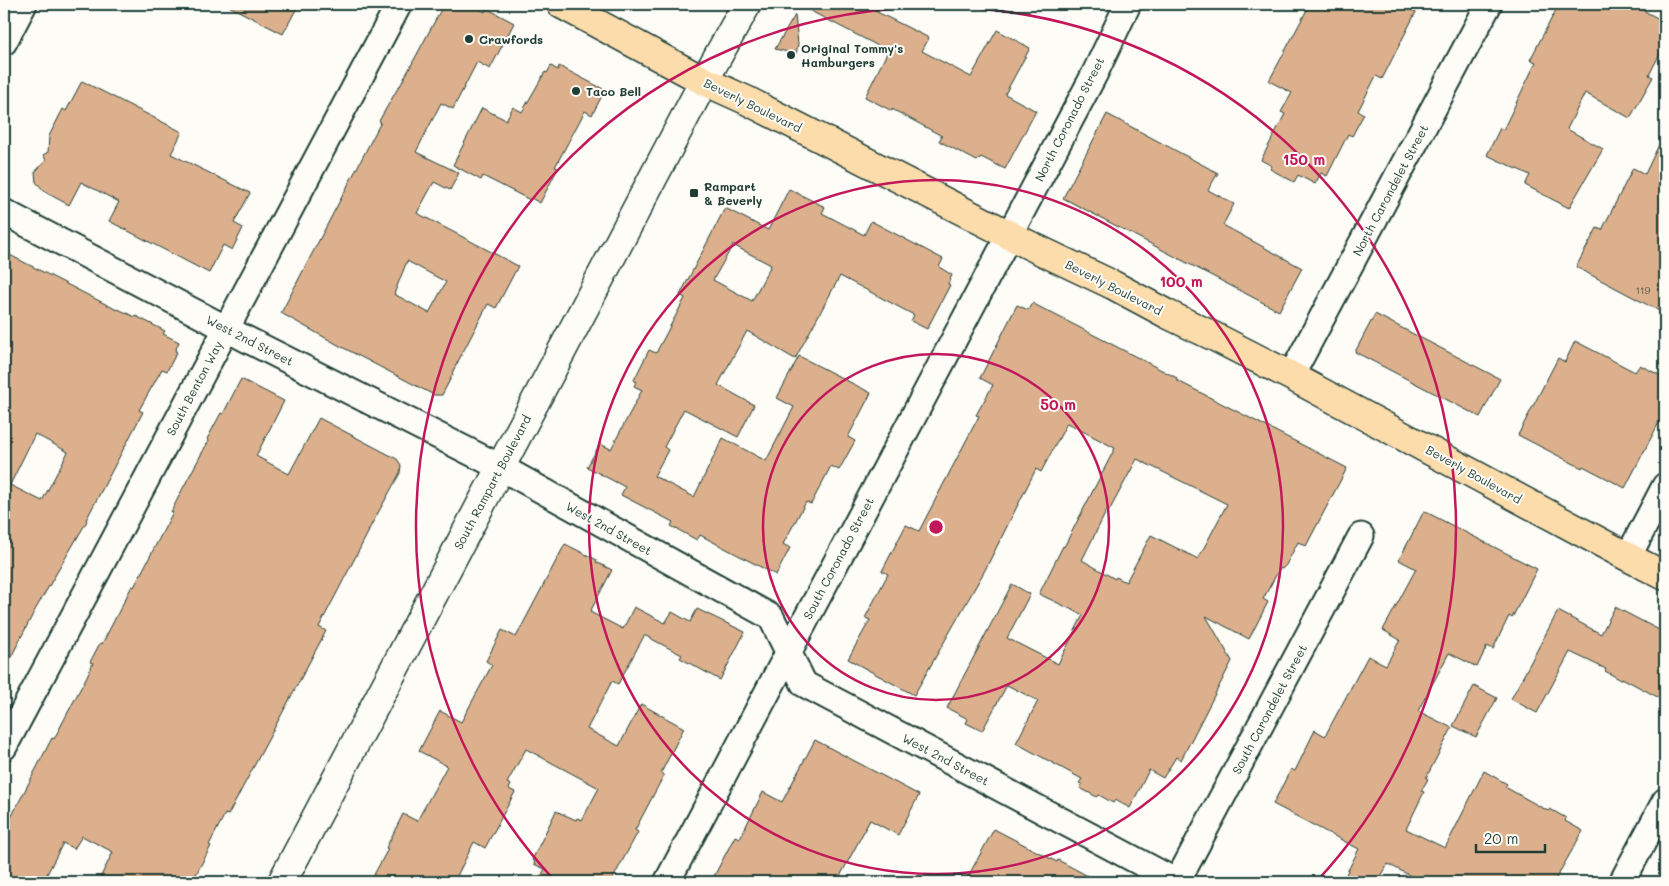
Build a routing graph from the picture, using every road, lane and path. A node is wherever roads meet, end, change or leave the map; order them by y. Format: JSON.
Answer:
{"nodes":[{"id":1,"x":24,"y":4,"type":"edge"},
{"id":2,"x":399,"y":4,"type":"edge"},
{"id":3,"x":561,"y":4,"type":"edge"},
{"id":4,"x":746,"y":4,"type":"edge"},
{"id":5,"x":1128,"y":4,"type":"edge"},
{"id":6,"x":1489,"y":4,"type":"edge"},
{"id":7,"x":4,"y":42,"type":"edge"},
{"id":8,"x":704,"y":81,"type":"junction"},
{"id":9,"x":4,"y":212,"type":"edge"},
{"id":10,"x":1009,"y":235,"type":"junction"},
{"id":11,"x":226,"y":328,"type":"junction"},
{"id":12,"x":1292,"y":376,"type":"junction"},
{"id":13,"x":500,"y":467,"type":"junction"},
{"id":14,"x":1665,"y":486,"type":"edge"},
{"id":15,"x":1361,"y":536,"type":"dead end"},
{"id":16,"x":1628,"y":558,"type":"junction"},
{"id":17,"x":1665,"y":576,"type":"edge"},
{"id":18,"x":788,"y":651,"type":"junction"},
{"id":19,"x":4,"y":747,"type":"edge"},
{"id":20,"x":1665,"y":801,"type":"edge"},
{"id":21,"x":282,"y":882,"type":"edge"},
{"id":22,"x":668,"y":882,"type":"edge"},
{"id":23,"x":1177,"y":882,"type":"edge"},
{"id":24,"x":1622,"y":882,"type":"edge"}],
"edges":[{"from":1,"to":7,"type":"street"},
{"from":2,"to":11,"type":"street","name":"South Benton Way"},
{"from":3,"to":8,"type":"main road","name":"Beverly Boulevard"},
{"from":4,"to":8,"type":"street","name":"South Rampart Boulevard"},
{"from":5,"to":10,"type":"street","name":"North Coronado Street"},
{"from":6,"to":12,"type":"street","name":"North Carondelet Street"},
{"from":8,"to":10,"type":"main road","name":"Beverly Boulevard"},
{"from":8,"to":13,"type":"street","name":"South Rampart Boulevard"},
{"from":9,"to":11,"type":"street","name":"West 2nd Street"},
{"from":10,"to":12,"type":"main road","name":"Beverly Boulevard"},
{"from":10,"to":18,"type":"street","name":"South Coronado Street"},
{"from":11,"to":13,"type":"street","name":"West 2nd Street"},
{"from":11,"to":19,"type":"street","name":"South Benton Way"},
{"from":12,"to":16,"type":"main road","name":"Beverly Boulevard"},
{"from":13,"to":18,"type":"street","name":"West 2nd Street"},
{"from":13,"to":21,"type":"street","name":"South Rampart Boulevard"},
{"from":14,"to":16,"type":"street"},
{"from":15,"to":23,"type":"street","name":"South Carondelet Street"},
{"from":16,"to":17,"type":"main road","name":"Beverly Boulevard"},
{"from":18,"to":22,"type":"street","name":"South Coronado Street"},
{"from":18,"to":23,"type":"street","name":"West 2nd Street"},
{"from":20,"to":24,"type":"street"}]}
